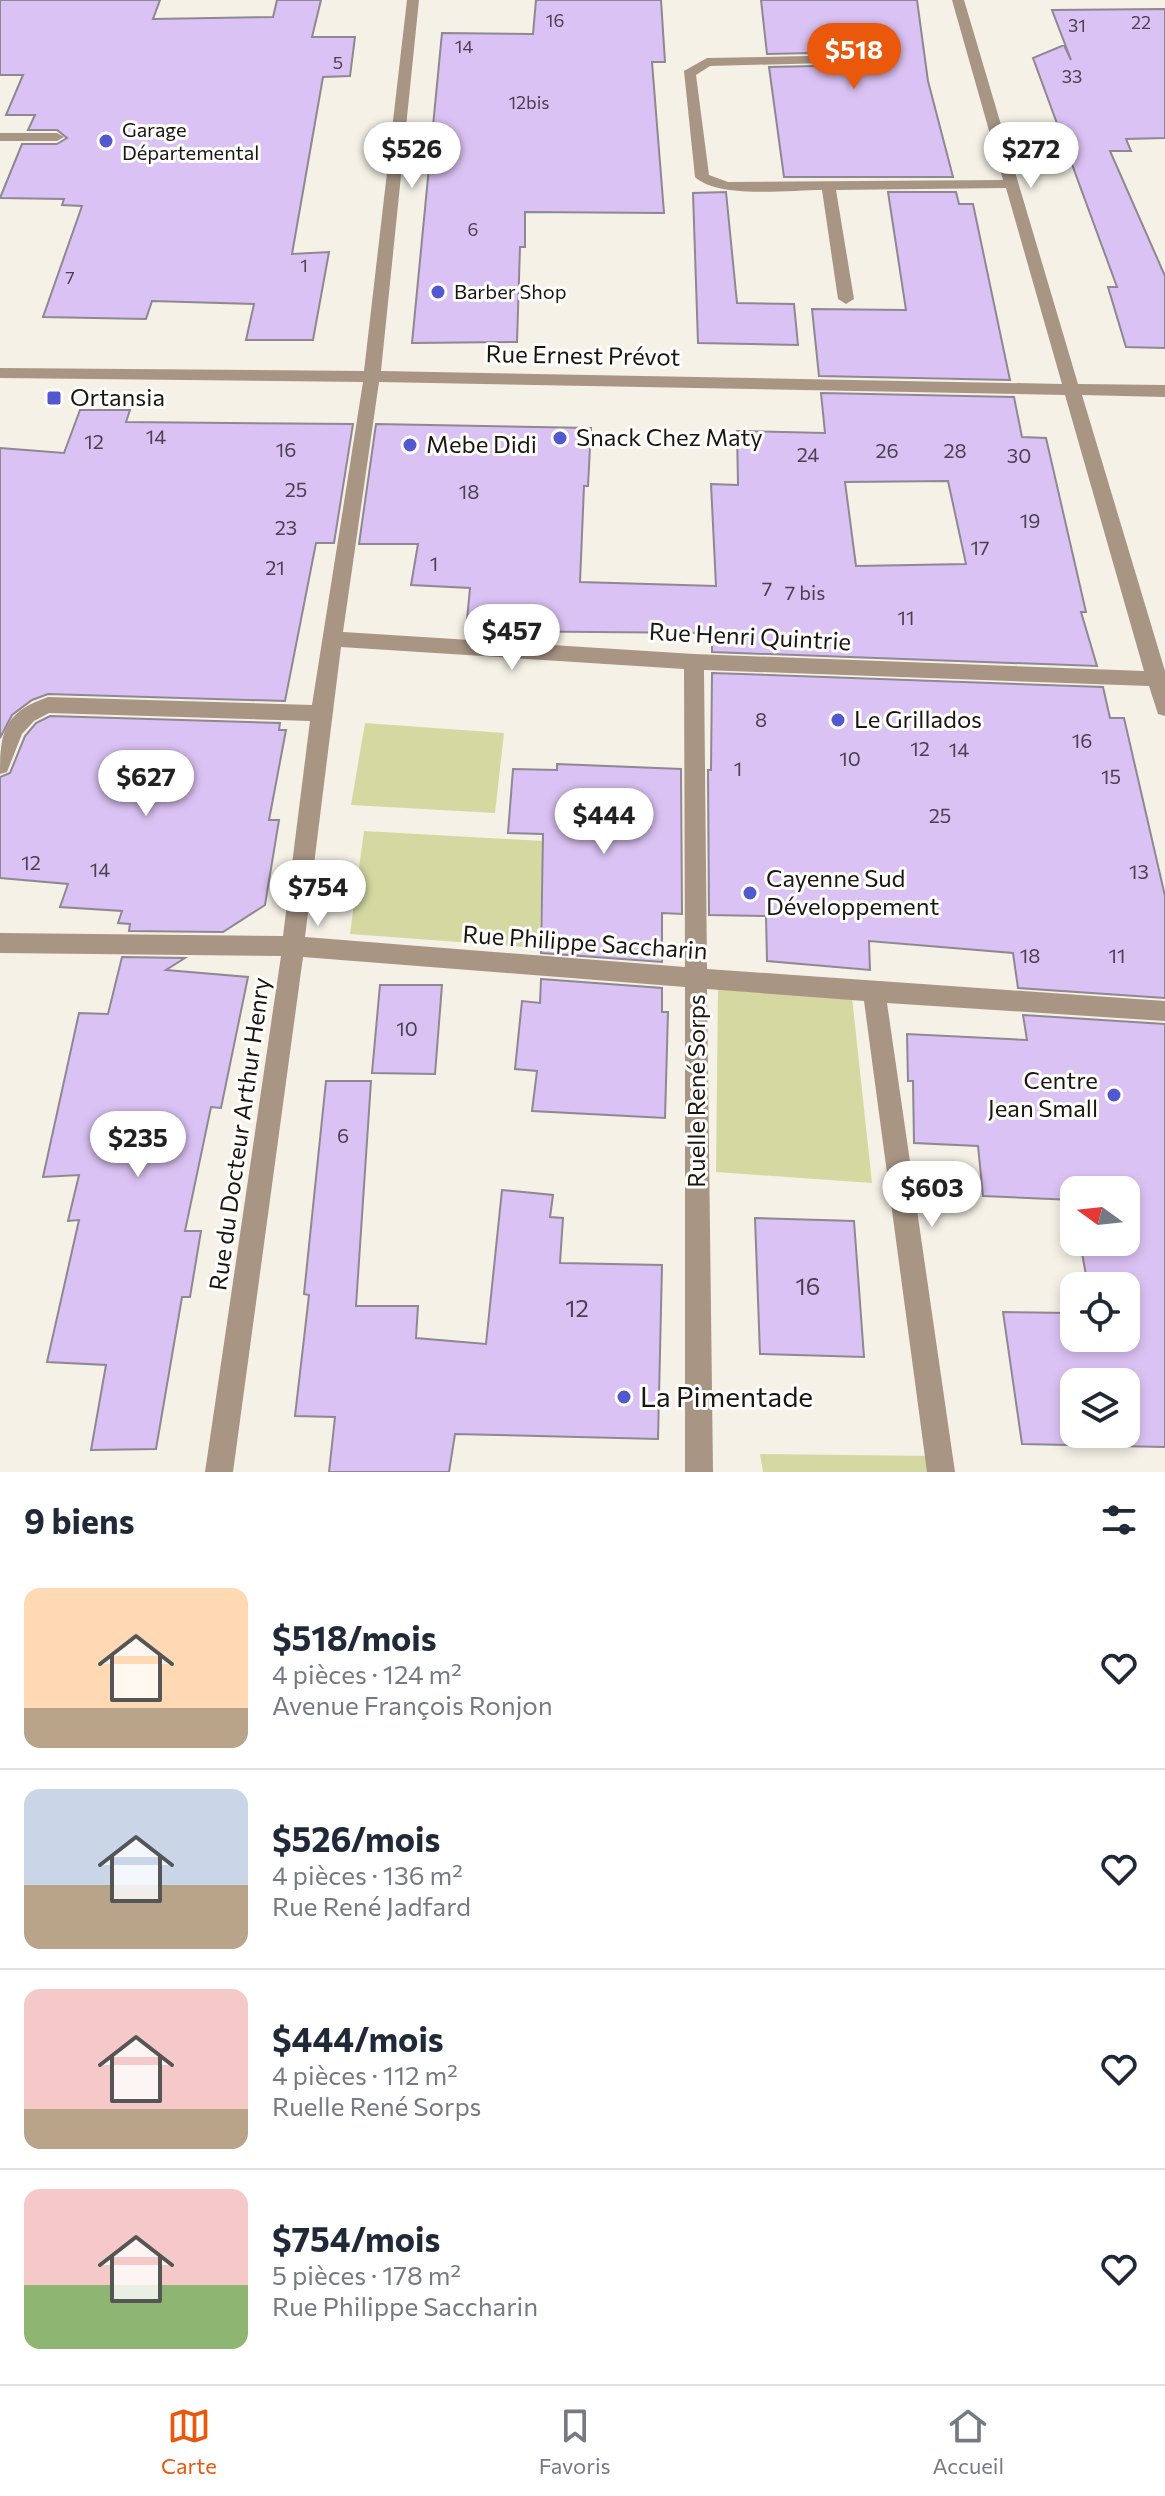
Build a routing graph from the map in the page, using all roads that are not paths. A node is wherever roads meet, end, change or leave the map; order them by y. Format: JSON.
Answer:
{"nodes":[{"id":1,"x":413,"y":0,"type":"edge"},
{"id":2,"x":958,"y":0,"type":"edge"},
{"id":3,"x":859,"y":59,"type":"dead end"},
{"id":4,"x":0,"y":137,"type":"edge"},
{"id":5,"x":57,"y":137,"type":"dead end"},
{"id":6,"x":828,"y":184,"type":"junction"},
{"id":7,"x":1009,"y":184,"type":"junction"},
{"id":8,"x":846,"y":299,"type":"dead end"},
{"id":9,"x":0,"y":373,"type":"edge"},
{"id":10,"x":372,"y":376,"type":"junction"},
{"id":11,"x":1069,"y":390,"type":"junction"},
{"id":12,"x":1165,"y":391,"type":"edge"},
{"id":13,"x":333,"y":639,"type":"junction"},
{"id":14,"x":694,"y":662,"type":"junction"},
{"id":15,"x":1160,"y":679,"type":"edge"},
{"id":16,"x":1165,"y":708,"type":"edge"},
{"id":17,"x":321,"y":713,"type":"junction"},
{"id":18,"x":0,"y":766,"type":"edge"},
{"id":19,"x":0,"y":943,"type":"edge"},
{"id":20,"x":293,"y":946,"type":"junction"},
{"id":21,"x":696,"y":978,"type":"junction"},
{"id":22,"x":874,"y":992,"type":"junction"},
{"id":23,"x":1165,"y":1011,"type":"edge"},
{"id":24,"x":219,"y":1472,"type":"edge"},
{"id":25,"x":699,"y":1472,"type":"edge"},
{"id":26,"x":941,"y":1472,"type":"edge"}],
"edges":[{"from":1,"to":10,"type":"street","name":"Rue du Docteur Arthur Henry"},
{"from":2,"to":7,"type":"street"},
{"from":3,"to":6,"type":"street"},
{"from":4,"to":5,"type":"street"},
{"from":6,"to":7,"type":"street"},
{"from":6,"to":8,"type":"street"},
{"from":7,"to":11,"type":"street"},
{"from":9,"to":10,"type":"street","name":"Rue Ernest Prévot"},
{"from":10,"to":11,"type":"street","name":"Rue Ernest Prévot"},
{"from":10,"to":13,"type":"street","name":"Rue du Docteur Arthur Henry"},
{"from":11,"to":12,"type":"street","name":"Rue Ernest Prévot"},
{"from":11,"to":15,"type":"street"},
{"from":13,"to":14,"type":"street","name":"Rue Henri Quintrie"},
{"from":13,"to":17,"type":"street","name":"Rue du Docteur Arthur Henry"},
{"from":14,"to":15,"type":"street","name":"Rue Henri Quintrie"},
{"from":14,"to":21,"type":"street","name":"Ruelle René Sorps"},
{"from":15,"to":16,"type":"street"},
{"from":17,"to":18,"type":"street"},
{"from":17,"to":20,"type":"street","name":"Rue du Docteur Arthur Henry"},
{"from":19,"to":20,"type":"street","name":"Rue Philippe Saccharin"},
{"from":20,"to":21,"type":"street","name":"Rue Philippe Saccharin"},
{"from":20,"to":24,"type":"street","name":"Rue du Docteur Arthur Henry"},
{"from":21,"to":22,"type":"street","name":"Rue Philippe Saccharin"},
{"from":21,"to":25,"type":"street","name":"Ruelle René Sorps"},
{"from":22,"to":23,"type":"street","name":"Rue Philippe Saccharin"},
{"from":22,"to":26,"type":"street"}]}
